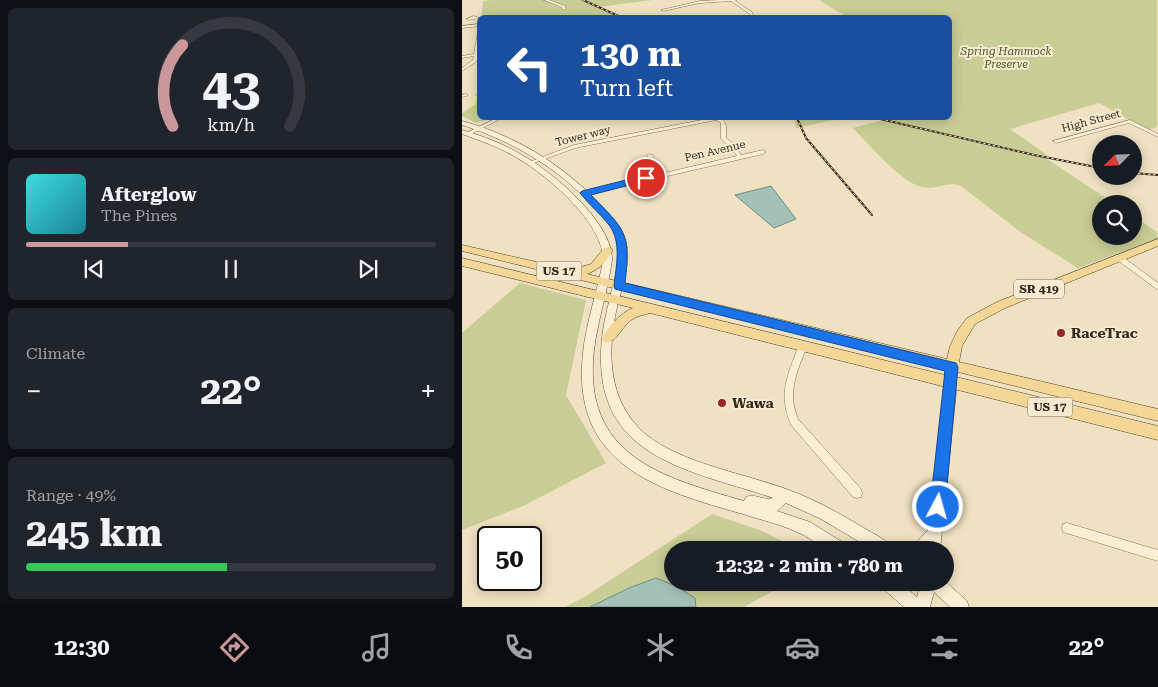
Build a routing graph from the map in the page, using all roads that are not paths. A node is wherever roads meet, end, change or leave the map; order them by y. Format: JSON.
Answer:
{"nodes":[{"id":1,"x":546,"y":0,"type":"edge"},
{"id":2,"x":733,"y":0,"type":"edge"},
{"id":3,"x":564,"y":9,"type":"dead end"},
{"id":4,"x":663,"y":10,"type":"dead end"},
{"id":5,"x":752,"y":15,"type":"edge"},
{"id":6,"x":477,"y":17,"type":"edge"},
{"id":7,"x":462,"y":19,"type":"edge"},
{"id":8,"x":477,"y":23,"type":"edge"},
{"id":9,"x":462,"y":27,"type":"edge"},
{"id":10,"x":477,"y":49,"type":"edge"},
{"id":11,"x":476,"y":55,"type":"junction"},
{"id":12,"x":462,"y":57,"type":"edge"},
{"id":13,"x":462,"y":70,"type":"edge"},
{"id":14,"x":496,"y":120,"type":"edge"},
{"id":15,"x":707,"y":120,"type":"edge"},
{"id":16,"x":720,"y":120,"type":"edge"},
{"id":17,"x":462,"y":123,"type":"edge"},
{"id":18,"x":478,"y":128,"type":"junction"},
{"id":19,"x":464,"y":133,"type":"edge"},
{"id":20,"x":1158,"y":136,"type":"edge"},
{"id":21,"x":1056,"y":141,"type":"dead end"},
{"id":22,"x":763,"y":152,"type":"dead end"},
{"id":23,"x":650,"y":155,"type":"dead end"},
{"id":24,"x":739,"y":156,"type":"junction"},
{"id":25,"x":542,"y":157,"type":"junction"},
{"id":26,"x":532,"y":162,"type":"junction"},
{"id":27,"x":658,"y":175,"type":"junction"},
{"id":28,"x":556,"y":182,"type":"junction"},
{"id":29,"x":585,"y":193,"type":"junction"},
{"id":30,"x":1157,"y":243,"type":"edge"},
{"id":31,"x":462,"y":248,"type":"edge"},
{"id":32,"x":608,"y":250,"type":"junction"},
{"id":33,"x":1118,"y":256,"type":"junction"},
{"id":34,"x":462,"y":262,"type":"edge"},
{"id":35,"x":567,"y":273,"type":"junction"},
{"id":36,"x":603,"y":282,"type":"junction"},
{"id":37,"x":619,"y":286,"type":"junction"},
{"id":38,"x":1158,"y":287,"type":"edge"},
{"id":39,"x":599,"y":296,"type":"junction"},
{"id":40,"x":614,"y":300,"type":"junction"},
{"id":41,"x":651,"y":308,"type":"junction"},
{"id":42,"x":751,"y":317,"type":"junction"},
{"id":43,"x":711,"y":323,"type":"junction"},
{"id":44,"x":608,"y":339,"type":"junction"},
{"id":45,"x":803,"y":346,"type":"junction"},
{"id":46,"x":952,"y":367,"type":"junction"},
{"id":47,"x":951,"y":383,"type":"junction"},
{"id":48,"x":1158,"y":415,"type":"edge"},
{"id":49,"x":1158,"y":433,"type":"edge"},
{"id":50,"x":857,"y":493,"type":"dead end"},
{"id":51,"x":783,"y":495,"type":"junction"},
{"id":52,"x":708,"y":496,"type":"junction"},
{"id":53,"x":1068,"y":528,"type":"dead end"},
{"id":54,"x":935,"y":533,"type":"junction"},
{"id":55,"x":827,"y":541,"type":"edge"},
{"id":56,"x":872,"y":541,"type":"edge"},
{"id":57,"x":928,"y":541,"type":"edge"},
{"id":58,"x":934,"y":541,"type":"edge"},
{"id":59,"x":1158,"y":556,"type":"edge"},
{"id":60,"x":897,"y":591,"type":"edge"},
{"id":61,"x":926,"y":591,"type":"edge"},
{"id":62,"x":944,"y":591,"type":"edge"},
{"id":63,"x":916,"y":607,"type":"edge"},
{"id":64,"x":922,"y":607,"type":"edge"},
{"id":65,"x":961,"y":607,"type":"edge"}],
"edges":[{"from":1,"to":3,"type":"street"},
{"from":2,"to":4,"type":"street"},
{"from":2,"to":5,"type":"street"},
{"from":6,"to":7,"type":"street"},
{"from":8,"to":9,"type":"street"},
{"from":10,"to":11,"type":"street"},
{"from":11,"to":12,"type":"street"},
{"from":11,"to":13,"type":"street"},
{"from":14,"to":18,"type":"street"},
{"from":15,"to":25,"type":"street","name":"Tower way"},
{"from":16,"to":24,"type":"street"},
{"from":17,"to":18,"type":"main road"},
{"from":18,"to":19,"type":"street"},
{"from":18,"to":25,"type":"main road"},
{"from":19,"to":26,"type":"main road"},
{"from":20,"to":21,"type":"street","name":"High Street"},
{"from":22,"to":24,"type":"street","name":"Pen Avenue"},
{"from":23,"to":27,"type":"street"},
{"from":24,"to":27,"type":"street","name":"Pen Avenue"},
{"from":25,"to":26,"type":"street","name":"Tower way"},
{"from":25,"to":29,"type":"main road"},
{"from":26,"to":28,"type":"main road"},
{"from":27,"to":29,"type":"street","name":"Pen Avenue"},
{"from":28,"to":29,"type":"main road"},
{"from":28,"to":32,"type":"main road"},
{"from":29,"to":37,"type":"main road"},
{"from":30,"to":33,"type":"main road","number":"SR 419"},
{"from":31,"to":35,"type":"main road","number":"US 17"},
{"from":32,"to":35,"type":"main road"},
{"from":32,"to":36,"type":"main road"},
{"from":33,"to":38,"type":"street"},
{"from":33,"to":46,"type":"main road","number":"SR 419"},
{"from":34,"to":39,"type":"main road","number":"US 17"},
{"from":35,"to":36,"type":"main road","number":"US 17"},
{"from":36,"to":37,"type":"main road","number":"US 17"},
{"from":36,"to":39,"type":"main road"},
{"from":37,"to":40,"type":"main road"},
{"from":37,"to":42,"type":"main road","number":"US 17"},
{"from":39,"to":40,"type":"main road","number":"US 17"},
{"from":39,"to":52,"type":"main road"},
{"from":40,"to":41,"type":"main road","number":"US 17"},
{"from":40,"to":44,"type":"main road"},
{"from":41,"to":43,"type":"main road","number":"US 17"},
{"from":41,"to":44,"type":"main road"},
{"from":42,"to":43,"type":"main road"},
{"from":42,"to":46,"type":"main road","number":"US 17"},
{"from":43,"to":45,"type":"main road","number":"US 17"},
{"from":44,"to":51,"type":"main road"},
{"from":45,"to":47,"type":"main road","number":"US 17"},
{"from":45,"to":50,"type":"street"},
{"from":46,"to":47,"type":"main road","number":"SR 419"},
{"from":46,"to":48,"type":"main road","number":"US 17"},
{"from":47,"to":49,"type":"main road","number":"US 17"},
{"from":47,"to":54,"type":"main road"},
{"from":51,"to":52,"type":"main road"},
{"from":51,"to":56,"type":"main road"},
{"from":52,"to":55,"type":"main road"},
{"from":53,"to":59,"type":"street"},
{"from":54,"to":57,"type":"main road"},
{"from":54,"to":58,"type":"main road"},
{"from":60,"to":63,"type":"main road"},
{"from":61,"to":64,"type":"main road"},
{"from":62,"to":65,"type":"main road"}]}
